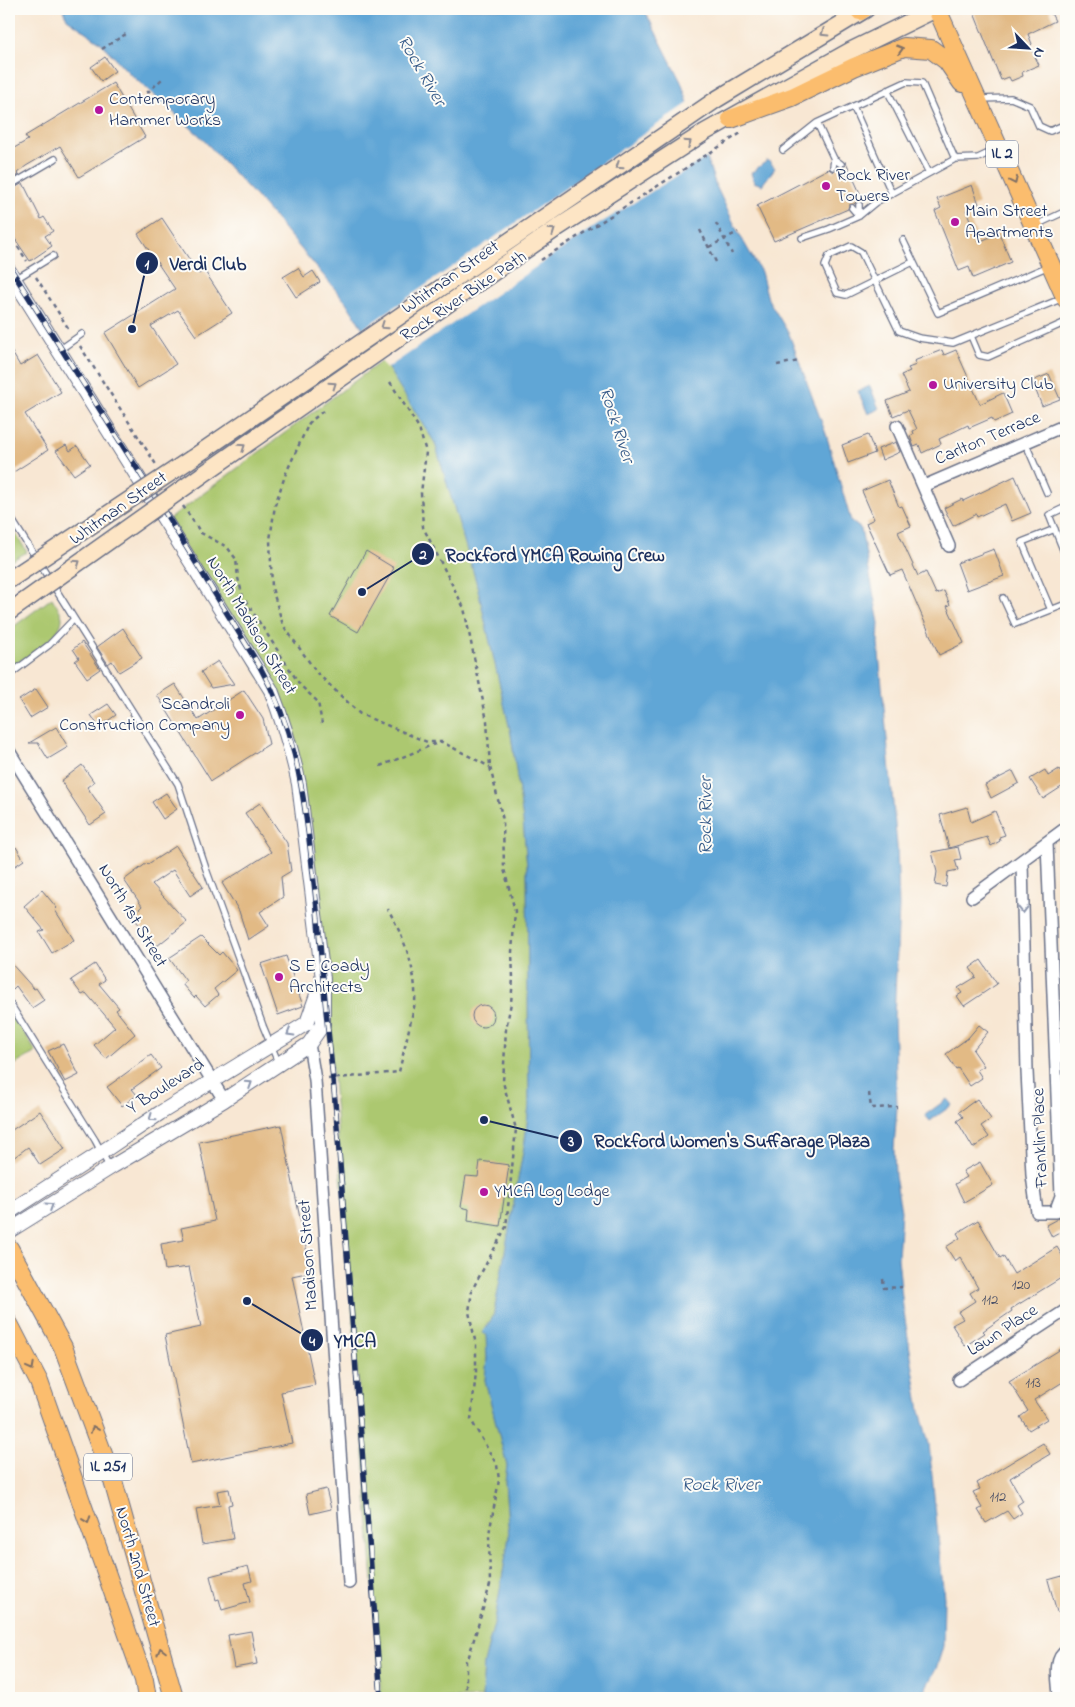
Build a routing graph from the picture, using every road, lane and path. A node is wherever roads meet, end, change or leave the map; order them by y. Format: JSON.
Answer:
{"nodes":[{"id":1,"x":937,"y":9,"type":"edge"},
{"id":2,"x":863,"y":10,"type":"edge"},
{"id":3,"x":129,"y":32,"type":"dead end"},
{"id":4,"x":102,"y":50,"type":"dead end"},
{"id":5,"x":162,"y":78,"type":"dead end"},
{"id":6,"x":887,"y":90,"type":"junction"},
{"id":7,"x":147,"y":93,"type":"dead end"},
{"id":8,"x":853,"y":106,"type":"junction"},
{"id":9,"x":981,"y":106,"type":"junction"},
{"id":10,"x":731,"y":119,"type":"junction"},
{"id":11,"x":817,"y":123,"type":"junction"},
{"id":12,"x":1066,"y":124,"type":"edge"},
{"id":13,"x":740,"y":134,"type":"dead end"},
{"id":14,"x":999,"y":148,"type":"junction"},
{"id":15,"x":783,"y":150,"type":"dead end"},
{"id":16,"x":55,"y":159,"type":"dead end"},
{"id":17,"x":834,"y":159,"type":"junction"},
{"id":18,"x":955,"y":159,"type":"junction"},
{"id":19,"x":841,"y":164,"type":"dead end"},
{"id":20,"x":833,"y":167,"type":"dead end"},
{"id":21,"x":929,"y":173,"type":"junction"},
{"id":22,"x":9,"y":186,"type":"edge"},
{"id":23,"x":892,"y":194,"type":"junction"},
{"id":24,"x":859,"y":204,"type":"dead end"},
{"id":25,"x":852,"y":208,"type":"dead end"},
{"id":26,"x":1066,"y":211,"type":"edge"},
{"id":27,"x":859,"y":216,"type":"junction"},
{"id":28,"x":716,"y":223,"type":"dead end"},
{"id":29,"x":1034,"y":226,"type":"junction"},
{"id":30,"x":700,"y":230,"type":"dead end"},
{"id":31,"x":738,"y":232,"type":"dead end"},
{"id":32,"x":9,"y":233,"type":"edge"},
{"id":33,"x":802,"y":238,"type":"dead end"},
{"id":34,"x":724,"y":239,"type":"junction"},
{"id":35,"x":903,"y":240,"type":"dead end"},
{"id":36,"x":708,"y":247,"type":"junction"},
{"id":37,"x":732,"y":254,"type":"dead end"},
{"id":38,"x":52,"y":256,"type":"dead end"},
{"id":39,"x":541,"y":260,"type":"dead end"},
{"id":40,"x":716,"y":262,"type":"dead end"},
{"id":41,"x":913,"y":262,"type":"junction"},
{"id":42,"x":1051,"y":265,"type":"junction"},
{"id":43,"x":31,"y":269,"type":"junction"},
{"id":44,"x":11,"y":276,"type":"edge"},
{"id":45,"x":876,"y":281,"type":"junction"},
{"id":46,"x":1066,"y":298,"type":"edge"},
{"id":47,"x":1066,"y":322,"type":"edge"},
{"id":48,"x":82,"y":334,"type":"dead end"},
{"id":49,"x":972,"y":336,"type":"junction"},
{"id":50,"x":75,"y":339,"type":"junction"},
{"id":51,"x":58,"y":351,"type":"junction"},
{"id":52,"x":799,"y":361,"type":"dead end"},
{"id":53,"x":777,"y":364,"type":"dead end"},
{"id":54,"x":390,"y":382,"type":"dead end"},
{"id":55,"x":323,"y":411,"type":"dead end"},
{"id":56,"x":1066,"y":425,"type":"edge"},
{"id":57,"x":897,"y":426,"type":"dead end"},
{"id":58,"x":1026,"y":442,"type":"junction"},
{"id":59,"x":159,"y":469,"type":"dead end"},
{"id":60,"x":924,"y":486,"type":"junction"},
{"id":61,"x":1047,"y":493,"type":"dead end"},
{"id":62,"x":180,"y":501,"type":"dead end"},
{"id":63,"x":1066,"y":508,"type":"edge"},
{"id":64,"x":9,"y":515,"type":"edge"},
{"id":65,"x":1055,"y":529,"type":"junction"},
{"id":66,"x":949,"y":546,"type":"dead end"},
{"id":67,"x":1066,"y":557,"type":"edge"},
{"id":68,"x":9,"y":580,"type":"edge"},
{"id":69,"x":1003,"y":598,"type":"dead end"},
{"id":70,"x":1066,"y":604,"type":"edge"},
{"id":71,"x":1050,"y":610,"type":"junction"},
{"id":72,"x":9,"y":612,"type":"edge"},
{"id":73,"x":74,"y":620,"type":"junction"},
{"id":74,"x":9,"y":675,"type":"edge"},
{"id":75,"x":322,"y":724,"type":"dead end"},
{"id":76,"x":442,"y":742,"type":"junction"},
{"id":77,"x":9,"y":751,"type":"edge"},
{"id":78,"x":380,"y":766,"type":"dead end"},
{"id":79,"x":490,"y":767,"type":"junction"},
{"id":80,"x":1066,"y":828,"type":"edge"},
{"id":81,"x":1046,"y":843,"type":"junction"},
{"id":82,"x":1022,"y":862,"type":"junction"},
{"id":83,"x":972,"y":897,"type":"dead end"},
{"id":84,"x":388,"y":909,"type":"dead end"},
{"id":85,"x":323,"y":979,"type":"junction"},
{"id":86,"x":9,"y":1002,"type":"edge"},
{"id":87,"x":271,"y":1044,"type":"junction"},
{"id":88,"x":309,"y":1044,"type":"junction"},
{"id":89,"x":279,"y":1064,"type":"junction"},
{"id":90,"x":212,"y":1080,"type":"junction"},
{"id":91,"x":314,"y":1080,"type":"junction"},
{"id":92,"x":869,"y":1093,"type":"dead end"},
{"id":93,"x":224,"y":1100,"type":"junction"},
{"id":94,"x":897,"y":1107,"type":"dead end"},
{"id":95,"x":102,"y":1152,"type":"junction"},
{"id":96,"x":110,"y":1168,"type":"junction"},
{"id":97,"x":1066,"y":1205,"type":"edge"},
{"id":98,"x":9,"y":1212,"type":"edge"},
{"id":99,"x":1055,"y":1212,"type":"junction"},
{"id":100,"x":9,"y":1231,"type":"edge"},
{"id":101,"x":9,"y":1248,"type":"edge"},
{"id":102,"x":883,"y":1279,"type":"dead end"},
{"id":103,"x":902,"y":1287,"type":"dead end"},
{"id":104,"x":1066,"y":1310,"type":"edge"},
{"id":105,"x":9,"y":1324,"type":"edge"},
{"id":106,"x":959,"y":1380,"type":"dead end"},
{"id":107,"x":349,"y":1583,"type":"dead end"},
{"id":108,"x":1066,"y":1651,"type":"edge"},
{"id":109,"x":147,"y":1698,"type":"edge"},
{"id":110,"x":174,"y":1698,"type":"edge"},
{"id":111,"x":466,"y":1698,"type":"edge"},
{"id":112,"x":1059,"y":1698,"type":"edge"}],
"edges":[{"from":1,"to":9,"type":"main road","number":"IL 2"},
{"from":1,"to":10,"type":"main road","name":"Whitman Street"},
{"from":2,"to":68,"type":"main road","name":"Whitman Street","one_way":true,"bridge":true},
{"from":3,"to":4,"type":"path"},
{"from":5,"to":7,"type":"path"},
{"from":6,"to":8,"type":"lane"},
{"from":6,"to":18,"type":"lane"},
{"from":6,"to":21,"type":"lane"},
{"from":8,"to":11,"type":"lane"},
{"from":8,"to":23,"type":"lane"},
{"from":10,"to":9,"type":"main road","one_way":true},
{"from":9,"to":12,"type":"lane"},
{"from":9,"to":14,"type":"main road","number":"IL 2"},
{"from":72,"to":10,"type":"main road","name":"Whitman Street","one_way":true,"bridge":true},
{"from":11,"to":15,"type":"lane"},
{"from":11,"to":17,"type":"lane"},
{"from":13,"to":39,"type":"path","name":"Rock River Bike Path"},
{"from":14,"to":18,"type":"lane"},
{"from":14,"to":29,"type":"main road","number":"IL 2","one_way":true},
{"from":16,"to":22,"type":"lane"},
{"from":17,"to":19,"type":"lane"},
{"from":17,"to":20,"type":"lane"},
{"from":18,"to":21,"type":"lane"},
{"from":21,"to":23,"type":"lane"},
{"from":23,"to":27,"type":"lane"},
{"from":24,"to":27,"type":"lane"},
{"from":25,"to":27,"type":"lane"},
{"from":26,"to":29,"type":"lane"},
{"from":27,"to":33,"type":"lane"},
{"from":28,"to":34,"type":"path"},
{"from":29,"to":42,"type":"main road","number":"IL 2"},
{"from":30,"to":36,"type":"path"},
{"from":31,"to":34,"type":"path"},
{"from":32,"to":43,"type":"path"},
{"from":34,"to":36,"type":"path"},
{"from":34,"to":37,"type":"path"},
{"from":35,"to":41,"type":"lane"},
{"from":36,"to":40,"type":"path"},
{"from":38,"to":43,"type":"lane"},
{"from":41,"to":42,"type":"lane"},
{"from":41,"to":45,"type":"lane"},
{"from":42,"to":46,"type":"main road","number":"IL 2"},
{"from":43,"to":44,"type":"lane"},
{"from":43,"to":50,"type":"path"},
{"from":44,"to":51,"type":"street","name":"North Madison Street"},
{"from":45,"to":45,"type":"lane"},
{"from":45,"to":49,"type":"lane"},
{"from":46,"to":49,"type":"lane"},
{"from":47,"to":49,"type":"lane"},
{"from":48,"to":50,"type":"lane"},
{"from":50,"to":51,"type":"lane"},
{"from":50,"to":59,"type":"path"},
{"from":51,"to":85,"type":"street","name":"North Madison Street"},
{"from":52,"to":53,"type":"path"},
{"from":54,"to":79,"type":"path"},
{"from":55,"to":76,"type":"path"},
{"from":56,"to":58,"type":"street","name":"Carlton Terrace"},
{"from":57,"to":60,"type":"street"},
{"from":58,"to":60,"type":"street","name":"Carlton Terrace"},
{"from":58,"to":61,"type":"lane"},
{"from":60,"to":66,"type":"street"},
{"from":62,"to":75,"type":"path"},
{"from":63,"to":65,"type":"lane"},
{"from":64,"to":73,"type":"lane"},
{"from":65,"to":67,"type":"lane"},
{"from":65,"to":71,"type":"lane"},
{"from":69,"to":71,"type":"lane"},
{"from":70,"to":71,"type":"lane"},
{"from":73,"to":74,"type":"lane"},
{"from":73,"to":87,"type":"lane"},
{"from":76,"to":78,"type":"path"},
{"from":76,"to":79,"type":"path"},
{"from":77,"to":90,"type":"street","name":"North 1st Street"},
{"from":79,"to":111,"type":"path"},
{"from":80,"to":81,"type":"street"},
{"from":81,"to":82,"type":"street"},
{"from":81,"to":99,"type":"street","name":"Franklin Place"},
{"from":82,"to":83,"type":"street"},
{"from":82,"to":99,"type":"street","name":"Franklin Place","one_way":true},
{"from":84,"to":91,"type":"path"},
{"from":85,"to":87,"type":"street","name":"Y Boulevard","one_way":true},
{"from":85,"to":88,"type":"street","name":"North Madison Street"},
{"from":86,"to":95,"type":"lane"},
{"from":87,"to":89,"type":"lane"},
{"from":87,"to":90,"type":"street","name":"Y Boulevard"},
{"from":88,"to":89,"type":"street"},
{"from":88,"to":91,"type":"street","name":"Madison Street"},
{"from":93,"to":89,"type":"street","one_way":true},
{"from":90,"to":93,"type":"street","name":"North 1st Street"},
{"from":90,"to":95,"type":"street","name":"Y Boulevard","one_way":true},
{"from":91,"to":107,"type":"street","name":"Madison Street"},
{"from":92,"to":94,"type":"path"},
{"from":93,"to":96,"type":"street"},
{"from":95,"to":96,"type":"lane"},
{"from":95,"to":98,"type":"street","name":"Y Boulevard"},
{"from":100,"to":96,"type":"street","one_way":true},
{"from":97,"to":99,"type":"lane"},
{"from":110,"to":101,"type":"main road","name":"North 2nd Street","number":"IL 251","one_way":true},
{"from":102,"to":103,"type":"path"},
{"from":104,"to":106,"type":"street","name":"Lawn Place"},
{"from":105,"to":109,"type":"main road","name":"North 2nd Street","number":"IL 251","one_way":true},
{"from":108,"to":112,"type":"street"}]}
